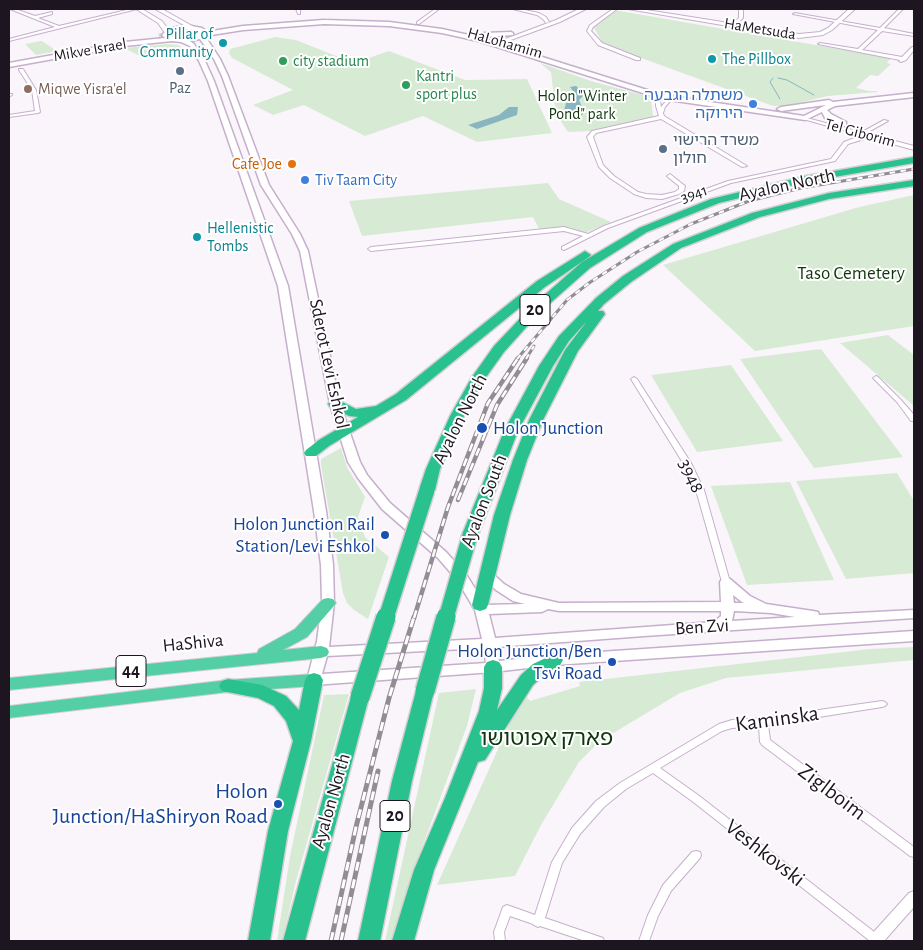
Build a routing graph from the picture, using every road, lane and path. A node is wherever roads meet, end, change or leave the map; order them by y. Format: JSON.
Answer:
{"nodes":[{"id":1,"x":12,"y":9,"type":"edge"},
{"id":2,"x":135,"y":9,"type":"edge"},
{"id":3,"x":139,"y":9,"type":"edge"},
{"id":4,"x":158,"y":9,"type":"edge"},
{"id":5,"x":437,"y":9,"type":"edge"},
{"id":6,"x":516,"y":9,"type":"edge"},
{"id":7,"x":572,"y":9,"type":"edge"},
{"id":8,"x":583,"y":9,"type":"edge"},
{"id":9,"x":615,"y":9,"type":"edge"},
{"id":10,"x":630,"y":9,"type":"edge"},
{"id":11,"x":741,"y":9,"type":"edge"},
{"id":12,"x":800,"y":9,"type":"edge"},
{"id":13,"x":852,"y":9,"type":"edge"},
{"id":14,"x":901,"y":9,"type":"edge"},
{"id":15,"x":51,"y":13,"type":"dead end"},
{"id":16,"x":34,"y":18,"type":"junction"},
{"id":17,"x":178,"y":19,"type":"junction"},
{"id":18,"x":331,"y":20,"type":"junction"},
{"id":19,"x":547,"y":22,"type":"junction"},
{"id":20,"x":837,"y":22,"type":"junction"},
{"id":21,"x":418,"y":24,"type":"junction"},
{"id":22,"x":733,"y":25,"type":"junction"},
{"id":23,"x":228,"y":26,"type":"junction"},
{"id":24,"x":60,"y":28,"type":"junction"},
{"id":25,"x":216,"y":30,"type":"tunnel mouth"},
{"id":26,"x":880,"y":30,"type":"junction"},
{"id":27,"x":198,"y":31,"type":"junction"},
{"id":28,"x":167,"y":32,"type":"junction"},
{"id":29,"x":511,"y":34,"type":"junction"},
{"id":30,"x":519,"y":35,"type":"junction"},
{"id":31,"x":914,"y":35,"type":"edge"},
{"id":32,"x":159,"y":37,"type":"tunnel mouth"},
{"id":33,"x":486,"y":38,"type":"junction"},
{"id":34,"x":172,"y":39,"type":"junction"},
{"id":35,"x":9,"y":40,"type":"edge"},
{"id":36,"x":183,"y":40,"type":"junction"},
{"id":37,"x":496,"y":41,"type":"junction"},
{"id":38,"x":504,"y":41,"type":"junction"},
{"id":39,"x":125,"y":44,"type":"junction"},
{"id":40,"x":820,"y":44,"type":"dead end"},
{"id":41,"x":519,"y":46,"type":"junction"},
{"id":42,"x":914,"y":48,"type":"edge"},
{"id":43,"x":194,"y":50,"type":"junction"},
{"id":44,"x":859,"y":51,"type":"junction"},
{"id":45,"x":638,"y":59,"type":"dead end"},
{"id":46,"x":9,"y":63,"type":"edge"},
{"id":47,"x":21,"y":70,"type":"dead end"},
{"id":48,"x":914,"y":91,"type":"edge"},
{"id":49,"x":914,"y":95,"type":"edge"},
{"id":50,"x":662,"y":96,"type":"junction"},
{"id":51,"x":671,"y":96,"type":"junction"},
{"id":52,"x":831,"y":102,"type":"junction"},
{"id":53,"x":823,"y":108,"type":"junction"},
{"id":54,"x":781,"y":109,"type":"junction"},
{"id":55,"x":662,"y":115,"type":"junction"},
{"id":56,"x":814,"y":115,"type":"junction"},
{"id":57,"x":9,"y":116,"type":"edge"},
{"id":58,"x":805,"y":116,"type":"junction"},
{"id":59,"x":886,"y":121,"type":"dead end"},
{"id":60,"x":846,"y":127,"type":"junction"},
{"id":61,"x":866,"y":131,"type":"junction"},
{"id":62,"x":874,"y":137,"type":"junction"},
{"id":63,"x":851,"y":140,"type":"junction"},
{"id":64,"x":914,"y":146,"type":"edge"},
{"id":65,"x":914,"y":160,"type":"edge"},
{"id":66,"x":744,"y":166,"type":"dead end"},
{"id":67,"x":670,"y":176,"type":"dead end"},
{"id":68,"x":914,"y":183,"type":"edge"},
{"id":69,"x":716,"y":202,"type":"junction"},
{"id":70,"x":586,"y":235,"type":"junction"},
{"id":71,"x":677,"y":246,"type":"junction"},
{"id":72,"x":564,"y":248,"type":"dead end"},
{"id":73,"x":371,"y":249,"type":"dead end"},
{"id":74,"x":876,"y":378,"type":"dead end"},
{"id":75,"x":634,"y":379,"type":"dead end"},
{"id":76,"x":336,"y":404,"type":"junction"},
{"id":77,"x":385,"y":408,"type":"junction"},
{"id":78,"x":914,"y":419,"type":"edge"},
{"id":79,"x":344,"y":433,"type":"junction"},
{"id":80,"x":311,"y":454,"type":"junction"},
{"id":81,"x":487,"y":574,"type":"junction"},
{"id":82,"x":726,"y":582,"type":"junction"},
{"id":83,"x":328,"y":603,"type":"junction"},
{"id":84,"x":559,"y":607,"type":"junction"},
{"id":85,"x":728,"y":607,"type":"junction"},
{"id":86,"x":480,"y":608,"type":"junction"},
{"id":87,"x":771,"y":610,"type":"junction"},
{"id":88,"x":914,"y":614,"type":"edge"},
{"id":89,"x":842,"y":618,"type":"junction"},
{"id":90,"x":718,"y":626,"type":"junction"},
{"id":91,"x":914,"y":636,"type":"edge"},
{"id":92,"x":490,"y":643,"type":"junction"},
{"id":93,"x":321,"y":652,"type":"junction"},
{"id":94,"x":253,"y":658,"type":"junction"},
{"id":95,"x":554,"y":660,"type":"junction"},
{"id":96,"x":493,"y":667,"type":"junction"},
{"id":97,"x":314,"y":680,"type":"junction"},
{"id":98,"x":9,"y":684,"type":"edge"},
{"id":99,"x":228,"y":686,"type":"junction"},
{"id":100,"x":882,"y":704,"type":"dead end"},
{"id":101,"x":9,"y":712,"type":"edge"},
{"id":102,"x":763,"y":722,"type":"junction"},
{"id":103,"x":302,"y":740,"type":"junction"},
{"id":104,"x":653,"y":768,"type":"junction"},
{"id":105,"x":455,"y":798,"type":"junction"},
{"id":106,"x":914,"y":854,"type":"edge"},
{"id":107,"x":696,"y":855,"type":"dead end"},
{"id":108,"x":914,"y":897,"type":"edge"},
{"id":109,"x":538,"y":922,"type":"junction"},
{"id":110,"x":259,"y":941,"type":"edge"},
{"id":111,"x":294,"y":941,"type":"edge"},
{"id":112,"x":368,"y":941,"type":"edge"},
{"id":113,"x":403,"y":941,"type":"edge"},
{"id":114,"x":500,"y":941,"type":"edge"},
{"id":115,"x":598,"y":941,"type":"edge"},
{"id":116,"x":644,"y":941,"type":"edge"},
{"id":117,"x":876,"y":941,"type":"edge"}],
"edges":[{"from":1,"to":16,"type":"street"},
{"from":2,"to":24,"type":"street"},
{"from":3,"to":28,"type":"street"},
{"from":4,"to":17,"type":"street"},
{"from":5,"to":21,"type":"street"},
{"from":6,"to":19,"type":"street"},
{"from":7,"to":19,"type":"street"},
{"from":8,"to":30,"type":"street"},
{"from":9,"to":45,"type":"street"},
{"from":10,"to":22,"type":"street","name":"HaMetsuda"},
{"from":11,"to":22,"type":"street"},
{"from":12,"to":20,"type":"street"},
{"from":13,"to":20,"type":"street","name":"HaMetsuda"},
{"from":14,"to":26,"type":"street"},
{"from":15,"to":16,"type":"street"},
{"from":16,"to":24,"type":"street"},
{"from":17,"to":23,"type":"main road"},
{"from":17,"to":27,"type":"street"},
{"from":18,"to":21,"type":"main road","name":"HaLohamim"},
{"from":18,"to":23,"type":"main road","name":"HaLohamim"},
{"from":18,"to":25,"type":"main road"},
{"from":18,"to":27,"type":"main road","name":"HaLohamim"},
{"from":18,"to":33,"type":"main road","name":"HaLohamim"},
{"from":19,"to":29,"type":"street"},
{"from":20,"to":22,"type":"street","name":"HaMetsuda"},
{"from":20,"to":26,"type":"street"},
{"from":21,"to":33,"type":"main road","name":"HaLohamim"},
{"from":23,"to":27,"type":"main road","name":"HaLohamim"},
{"from":24,"to":35,"type":"street"},
{"from":26,"to":31,"type":"street"},
{"from":26,"to":44,"type":"street"},
{"from":27,"to":28,"type":"main road","name":"Mikve Israel"},
{"from":27,"to":36,"type":"main road"},
{"from":27,"to":76,"type":"main road","name":"Sderot Levi Eshkol"},
{"from":28,"to":34,"type":"main road"},
{"from":28,"to":46,"type":"main road","name":"Mikve Israel"},
{"from":29,"to":33,"type":"main road"},
{"from":29,"to":37,"type":"street"},
{"from":30,"to":38,"type":"street"},
{"from":30,"to":41,"type":"main road"},
{"from":32,"to":46,"type":"main road"},
{"from":33,"to":37,"type":"main road","name":"HaLohamim"},
{"from":34,"to":36,"type":"main road","name":"Mikve Israel"},
{"from":34,"to":39,"type":"main road","name":"Mikve Israel"},
{"from":36,"to":43,"type":"main road","name":"Sderot Levi Eshkol"},
{"from":37,"to":38,"type":"main road","name":"HaLohamim"},
{"from":37,"to":50,"type":"main road","name":"HaLohamim"},
{"from":38,"to":41,"type":"main road","name":"HaLohamim"},
{"from":39,"to":43,"type":"main road"},
{"from":39,"to":46,"type":"main road","name":"Mikve Israel"},
{"from":40,"to":44,"type":"street"},
{"from":41,"to":51,"type":"main road","name":"HaLohamim"},
{"from":42,"to":44,"type":"street"},
{"from":43,"to":80,"type":"main road","name":"Sderot Levi Eshkol"},
{"from":47,"to":57,"type":"street"},
{"from":48,"to":52,"type":"main road"},
{"from":49,"to":53,"type":"main road","name":"HaLohamim"},
{"from":50,"to":51,"type":"main road","name":"HaLohamim"},
{"from":50,"to":55,"type":"street"},
{"from":51,"to":54,"type":"main road","name":"HaLohamim"},
{"from":51,"to":55,"type":"street"},
{"from":51,"to":58,"type":"main road","name":"HaLohamim"},
{"from":52,"to":54,"type":"main road"},
{"from":52,"to":58,"type":"main road"},
{"from":53,"to":56,"type":"main road","name":"HaLohamim"},
{"from":53,"to":60,"type":"main road"},
{"from":54,"to":58,"type":"main road","name":"HaLohamim"},
{"from":55,"to":66,"type":"street"},
{"from":55,"to":67,"type":"street"},
{"from":56,"to":58,"type":"main road","name":"HaLohamim"},
{"from":56,"to":60,"type":"street","name":"Tel Giborim"},
{"from":58,"to":60,"type":"street","name":"Tel Giborim"},
{"from":59,"to":61,"type":"street"},
{"from":60,"to":61,"type":"street","name":"Tel Giborim"},
{"from":60,"to":62,"type":"street","name":"Tel Giborim"},
{"from":60,"to":63,"type":"street"},
{"from":61,"to":64,"type":"street","name":"Tel Giborim"},
{"from":62,"to":63,"type":"street"},
{"from":62,"to":64,"type":"street","name":"Tel Giborim"},
{"from":63,"to":70,"type":"street","name":"3941"},
{"from":65,"to":69,"type":"highway","name":"Ayalon North","number":"20"},
{"from":68,"to":71,"type":"highway","name":"Ayalon South","number":"20"},
{"from":69,"to":77,"type":"highway"},
{"from":69,"to":111,"type":"highway","name":"Ayalon North","number":"20","bridge":true},
{"from":70,"to":72,"type":"street","name":"3941"},
{"from":70,"to":73,"type":"street"},
{"from":71,"to":81,"type":"highway"},
{"from":71,"to":112,"type":"highway","name":"Ayalon South","number":"20","bridge":true},
{"from":74,"to":78,"type":"street"},
{"from":75,"to":82,"type":"street","name":"3948"},
{"from":76,"to":77,"type":"highway"},
{"from":76,"to":79,"type":"main road","name":"Sderot Levi Eshkol"},
{"from":77,"to":79,"type":"highway"},
{"from":79,"to":80,"type":"highway"},
{"from":79,"to":86,"type":"main road","name":"Sderot Levi Eshkol"},
{"from":80,"to":83,"type":"main road","name":"Sderot Levi Eshkol"},
{"from":81,"to":84,"type":"main road"},
{"from":81,"to":86,"type":"highway"},
{"from":82,"to":85,"type":"main road"},
{"from":82,"to":87,"type":"main road"},
{"from":83,"to":93,"type":"main road","name":"Sderot Levi Eshkol"},
{"from":83,"to":94,"type":"highway"},
{"from":84,"to":85,"type":"main road"},
{"from":84,"to":86,"type":"main road"},
{"from":85,"to":87,"type":"main road"},
{"from":85,"to":90,"type":"main road"},
{"from":86,"to":92,"type":"main road","name":"Sderot Levi Eshkol"},
{"from":87,"to":89,"type":"main road"},
{"from":88,"to":89,"type":"main road","name":"Ben Zvi"},
{"from":89,"to":90,"type":"main road","name":"Ben Zvi"},
{"from":90,"to":92,"type":"main road","name":"Ben Zvi"},
{"from":91,"to":95,"type":"main road","name":"Ben Zvi"},
{"from":92,"to":93,"type":"main road","number":"44"},
{"from":92,"to":96,"type":"main road","name":"Sderot Levi Eshkol"},
{"from":93,"to":94,"type":"highway","name":"HaShiva","number":"44"},
{"from":93,"to":97,"type":"main road","name":"Sderot Levi Eshkol"},
{"from":94,"to":98,"type":"highway","name":"HaShiva","number":"44"},
{"from":95,"to":96,"type":"main road","name":"Ben Zvi"},
{"from":95,"to":105,"type":"highway"},
{"from":96,"to":97,"type":"main road","number":"44"},
{"from":96,"to":105,"type":"highway"},
{"from":97,"to":99,"type":"highway","number":"44"},
{"from":97,"to":103,"type":"highway"},
{"from":99,"to":101,"type":"highway","number":"44"},
{"from":99,"to":103,"type":"highway"},
{"from":100,"to":102,"type":"street","name":"Kaminska"},
{"from":102,"to":104,"type":"street","name":"Kaminska"},
{"from":102,"to":106,"type":"street","name":"Ziglboim"},
{"from":103,"to":110,"type":"highway"},
{"from":104,"to":109,"type":"street","name":"Kaminska"},
{"from":104,"to":117,"type":"street","name":"Veshkovski"},
{"from":105,"to":113,"type":"highway"},
{"from":107,"to":116,"type":"street"},
{"from":108,"to":117,"type":"street"},
{"from":109,"to":114,"type":"street"},
{"from":109,"to":115,"type":"street"}]}
